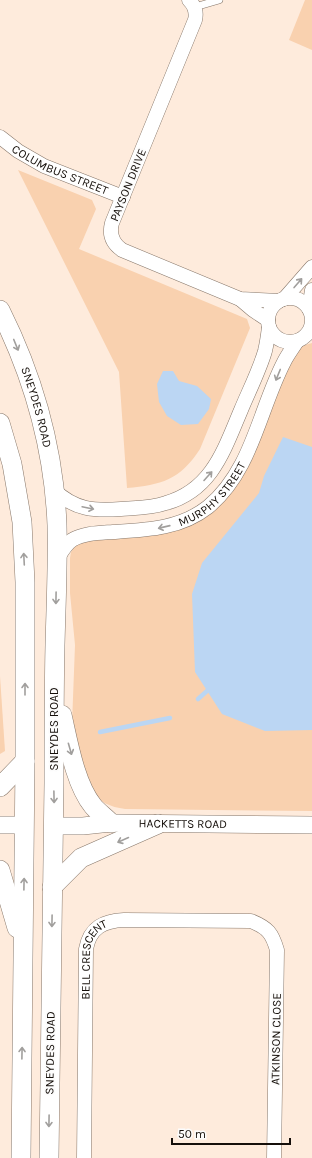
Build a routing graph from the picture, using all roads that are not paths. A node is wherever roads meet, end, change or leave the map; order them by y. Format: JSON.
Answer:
{"nodes":[{"id":1,"x":218,"y":0,"type":"edge"},
{"id":2,"x":192,"y":4,"type":"edge"},
{"id":3,"x":0,"y":137,"type":"edge"},
{"id":4,"x":123,"y":197,"type":"junction"},
{"id":5,"x":312,"y":267,"type":"edge"},
{"id":6,"x":312,"y":290,"type":"edge"},
{"id":7,"x":240,"y":299,"type":"junction"},
{"id":8,"x":282,"y":300,"type":"junction"},
{"id":9,"x":0,"y":310,"type":"edge"},
{"id":10,"x":311,"y":313,"type":"edge"},
{"id":11,"x":268,"y":324,"type":"junction"},
{"id":12,"x":303,"y":340,"type":"edge"},
{"id":13,"x":0,"y":423,"type":"edge"},
{"id":14,"x":54,"y":490,"type":"junction"},
{"id":15,"x":57,"y":559,"type":"junction"},
{"id":16,"x":54,"y":684,"type":"junction"},
{"id":17,"x":25,"y":761,"type":"junction"},
{"id":18,"x":0,"y":787,"type":"edge"},
{"id":19,"x":111,"y":823,"type":"junction"},
{"id":20,"x":158,"y":824,"type":"junction"},
{"id":21,"x":0,"y":825,"type":"edge"},
{"id":22,"x":24,"y":825,"type":"junction"},
{"id":23,"x":312,"y":825,"type":"edge"},
{"id":24,"x":54,"y":826,"type":"junction"},
{"id":25,"x":0,"y":870,"type":"edge"},
{"id":26,"x":52,"y":887,"type":"junction"},
{"id":27,"x":262,"y":925,"type":"joint"},
{"id":28,"x":23,"y":951,"type":"junction"},
{"id":29,"x":20,"y":1158,"type":"edge"},
{"id":30,"x":49,"y":1158,"type":"edge"},
{"id":31,"x":84,"y":1158,"type":"edge"},
{"id":32,"x":274,"y":1158,"type":"edge"}],
"edges":[{"from":1,"to":2,"type":"lane"},
{"from":2,"to":4,"type":"street","name":"PAYSON DRIVE"},
{"from":3,"to":4,"type":"street","name":"COLUMBUS STREET"},
{"from":4,"to":7,"type":"street","name":"PAYSON DRIVE"},
{"from":8,"to":5,"type":"street","one_way":true},
{"from":6,"to":10,"type":"street"},
{"from":7,"to":8,"type":"street","name":"PAYSON DRIVE"},
{"from":7,"to":11,"type":"street","name":"PAYSON DRIVE"},
{"from":8,"to":10,"type":"street"},
{"from":8,"to":11,"type":"street"},
{"from":9,"to":14,"type":"main road","name":"SNEYDES ROAD","one_way":true},
{"from":10,"to":12,"type":"street"},
{"from":11,"to":12,"type":"street"},
{"from":14,"to":11,"type":"street","name":"MURPHY STREET","one_way":true},
{"from":12,"to":15,"type":"street","name":"MURPHY STREET","one_way":true},
{"from":17,"to":13,"type":"main road","one_way":true},
{"from":14,"to":15,"type":"main road","name":"SNEYDES ROAD"},
{"from":15,"to":16,"type":"main road","name":"SNEYDES ROAD","one_way":true},
{"from":16,"to":19,"type":"main road","one_way":true},
{"from":16,"to":24,"type":"main road","name":"SNEYDES ROAD","one_way":true},
{"from":17,"to":18,"type":"main road"},
{"from":17,"to":22,"type":"main road"},
{"from":19,"to":20,"type":"street","name":"HACKETTS ROAD"},
{"from":19,"to":24,"type":"street","name":"HACKETTS ROAD"},
{"from":20,"to":23,"type":"street","name":"HACKETTS ROAD"},
{"from":20,"to":26,"type":"main road","one_way":true},
{"from":21,"to":22,"type":"street"},
{"from":22,"to":24,"type":"main road"},
{"from":28,"to":22,"type":"main road","one_way":true},
{"from":24,"to":26,"type":"main road","name":"SNEYDES ROAD"},
{"from":25,"to":28,"type":"main road"},
{"from":26,"to":30,"type":"main road","name":"SNEYDES ROAD","one_way":true},
{"from":27,"to":31,"type":"street","name":"BELL CRESCENT"},
{"from":27,"to":32,"type":"street","name":"ATKINSON CLOSE"},
{"from":29,"to":28,"type":"main road","one_way":true}]}
